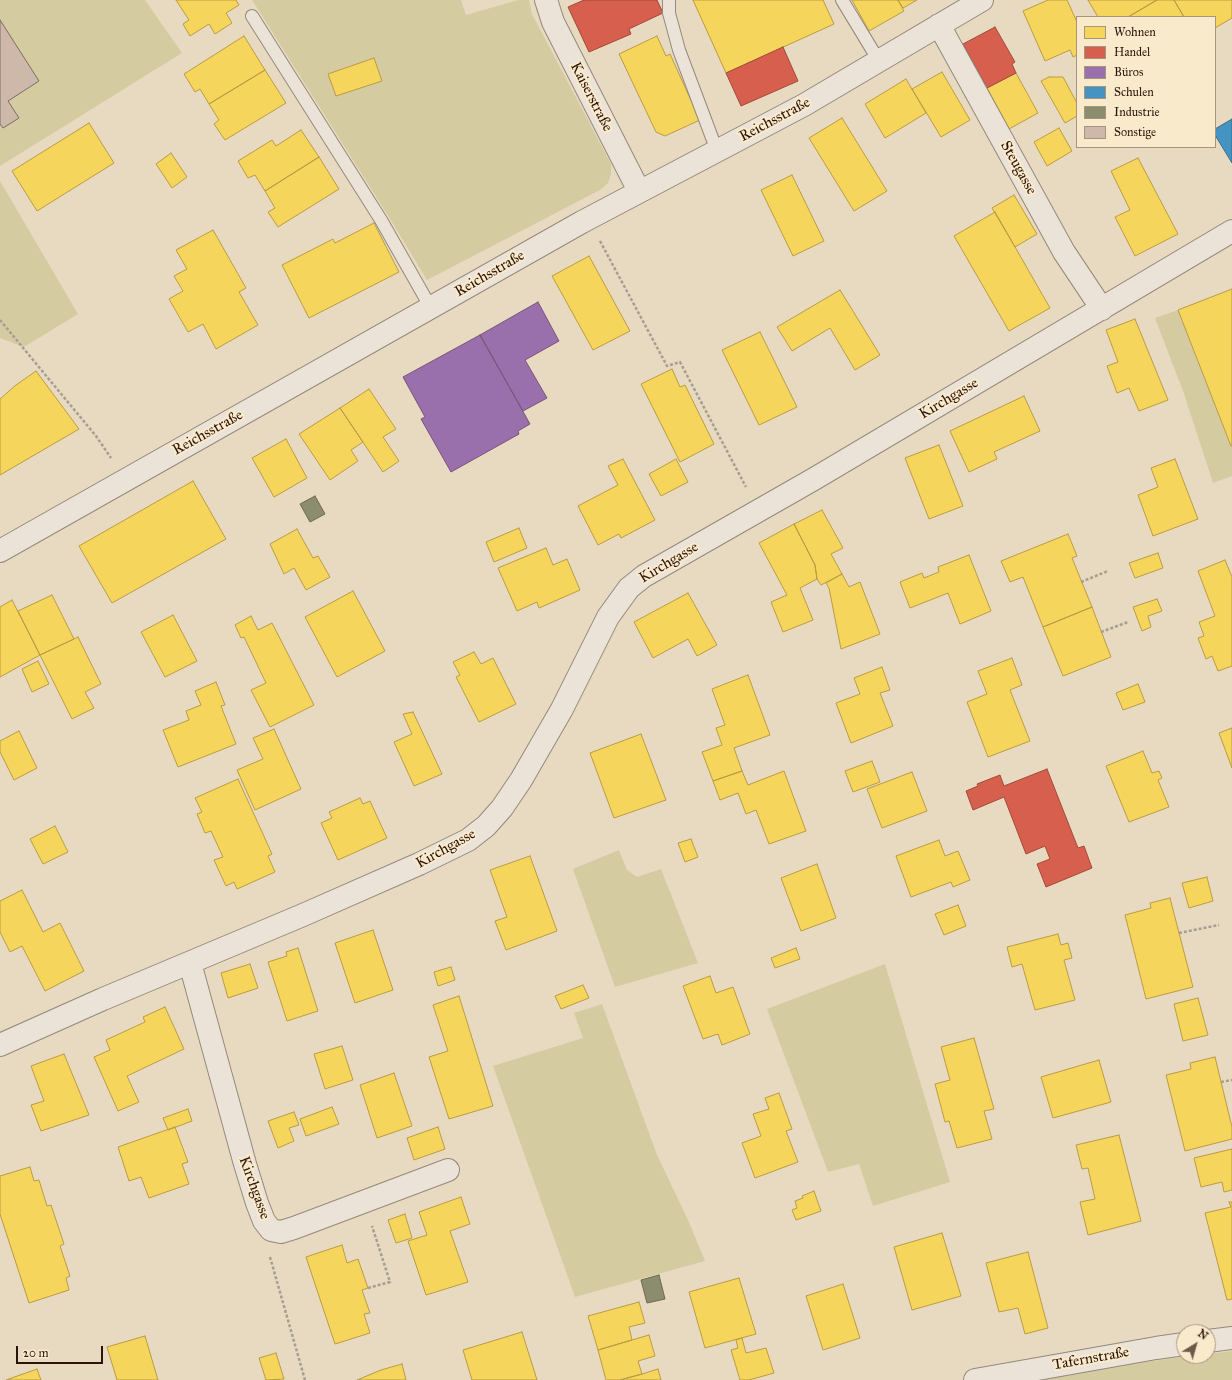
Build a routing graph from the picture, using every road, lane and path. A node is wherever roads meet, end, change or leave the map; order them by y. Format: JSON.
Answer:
{"nodes":[{"id":1,"x":546,"y":0,"type":"edge"},
{"id":2,"x":669,"y":0,"type":"edge"},
{"id":3,"x":842,"y":0,"type":"edge"},
{"id":4,"x":982,"y":0,"type":"edge"},
{"id":5,"x":252,"y":16,"type":"dead end"},
{"id":6,"x":939,"y":25,"type":"junction"},
{"id":7,"x":878,"y":61,"type":"junction"},
{"id":8,"x":716,"y":151,"type":"junction"},
{"id":9,"x":640,"y":192,"type":"junction"},
{"id":10,"x":600,"y":212,"type":"junction"},
{"id":11,"x":1232,"y":231,"type":"edge"},
{"id":12,"x":431,"y":308,"type":"junction"},
{"id":13,"x":1102,"y":309,"type":"junction"},
{"id":14,"x":0,"y":320,"type":"edge"},
{"id":15,"x":125,"y":480,"type":"junction"},
{"id":16,"x":759,"y":510,"type":"junction"},
{"id":17,"x":0,"y":551,"type":"edge"},
{"id":18,"x":1108,"y":571,"type":"dead end"},
{"id":19,"x":1081,"y":582,"type":"dead end"},
{"id":20,"x":1128,"y":622,"type":"dead end"},
{"id":21,"x":1101,"y":632,"type":"dead end"},
{"id":22,"x":1219,"y":924,"type":"dead end"},
{"id":23,"x":1179,"y":933,"type":"dead end"},
{"id":24,"x":190,"y":963,"type":"junction"},
{"id":25,"x":0,"y":1045,"type":"edge"},
{"id":26,"x":1232,"y":1080,"type":"edge"},
{"id":27,"x":1221,"y":1082,"type":"dead end"},
{"id":28,"x":448,"y":1170,"type":"dead end"},
{"id":29,"x":364,"y":1201,"type":"junction"},
{"id":30,"x":271,"y":1230,"type":"junction"},
{"id":31,"x":368,"y":1288,"type":"dead end"},
{"id":32,"x":1232,"y":1338,"type":"edge"},
{"id":33,"x":1216,"y":1340,"type":"edge"},
{"id":34,"x":1176,"y":1345,"type":"edge"},
{"id":35,"x":304,"y":1380,"type":"edge"},
{"id":36,"x":975,"y":1380,"type":"edge"}],
"edges":[{"from":1,"to":9,"type":"street","name":"Kaiserstraße"},
{"from":2,"to":8,"type":"lane"},
{"from":3,"to":7,"type":"lane"},
{"from":4,"to":6,"type":"street","name":"Reichsstraße"},
{"from":5,"to":12,"type":"lane"},
{"from":6,"to":7,"type":"street","name":"Reichsstraße"},
{"from":6,"to":13,"type":"street","name":"Steugasse"},
{"from":7,"to":8,"type":"street","name":"Reichsstraße"},
{"from":8,"to":9,"type":"street","name":"Reichsstraße"},
{"from":9,"to":10,"type":"street","name":"Reichsstraße"},
{"from":10,"to":12,"type":"street","name":"Reichsstraße"},
{"from":10,"to":16,"type":"path"},
{"from":11,"to":13,"type":"street","name":"Kirchgasse"},
{"from":12,"to":15,"type":"street","name":"Reichsstraße"},
{"from":13,"to":16,"type":"street","name":"Kirchgasse"},
{"from":14,"to":15,"type":"path"},
{"from":15,"to":17,"type":"street","name":"Reichsstraße"},
{"from":16,"to":24,"type":"street","name":"Kirchgasse"},
{"from":18,"to":19,"type":"path"},
{"from":20,"to":21,"type":"path"},
{"from":22,"to":23,"type":"path"},
{"from":24,"to":25,"type":"street","name":"Kirchgasse"},
{"from":24,"to":30,"type":"street","name":"Kirchgasse"},
{"from":26,"to":27,"type":"path"},
{"from":28,"to":29,"type":"street","name":"Kirchgasse"},
{"from":29,"to":30,"type":"street","name":"Kirchgasse"},
{"from":29,"to":31,"type":"path"},
{"from":30,"to":35,"type":"path"},
{"from":32,"to":33,"type":"street"},
{"from":34,"to":36,"type":"street","name":"Tafernstraße"}]}
